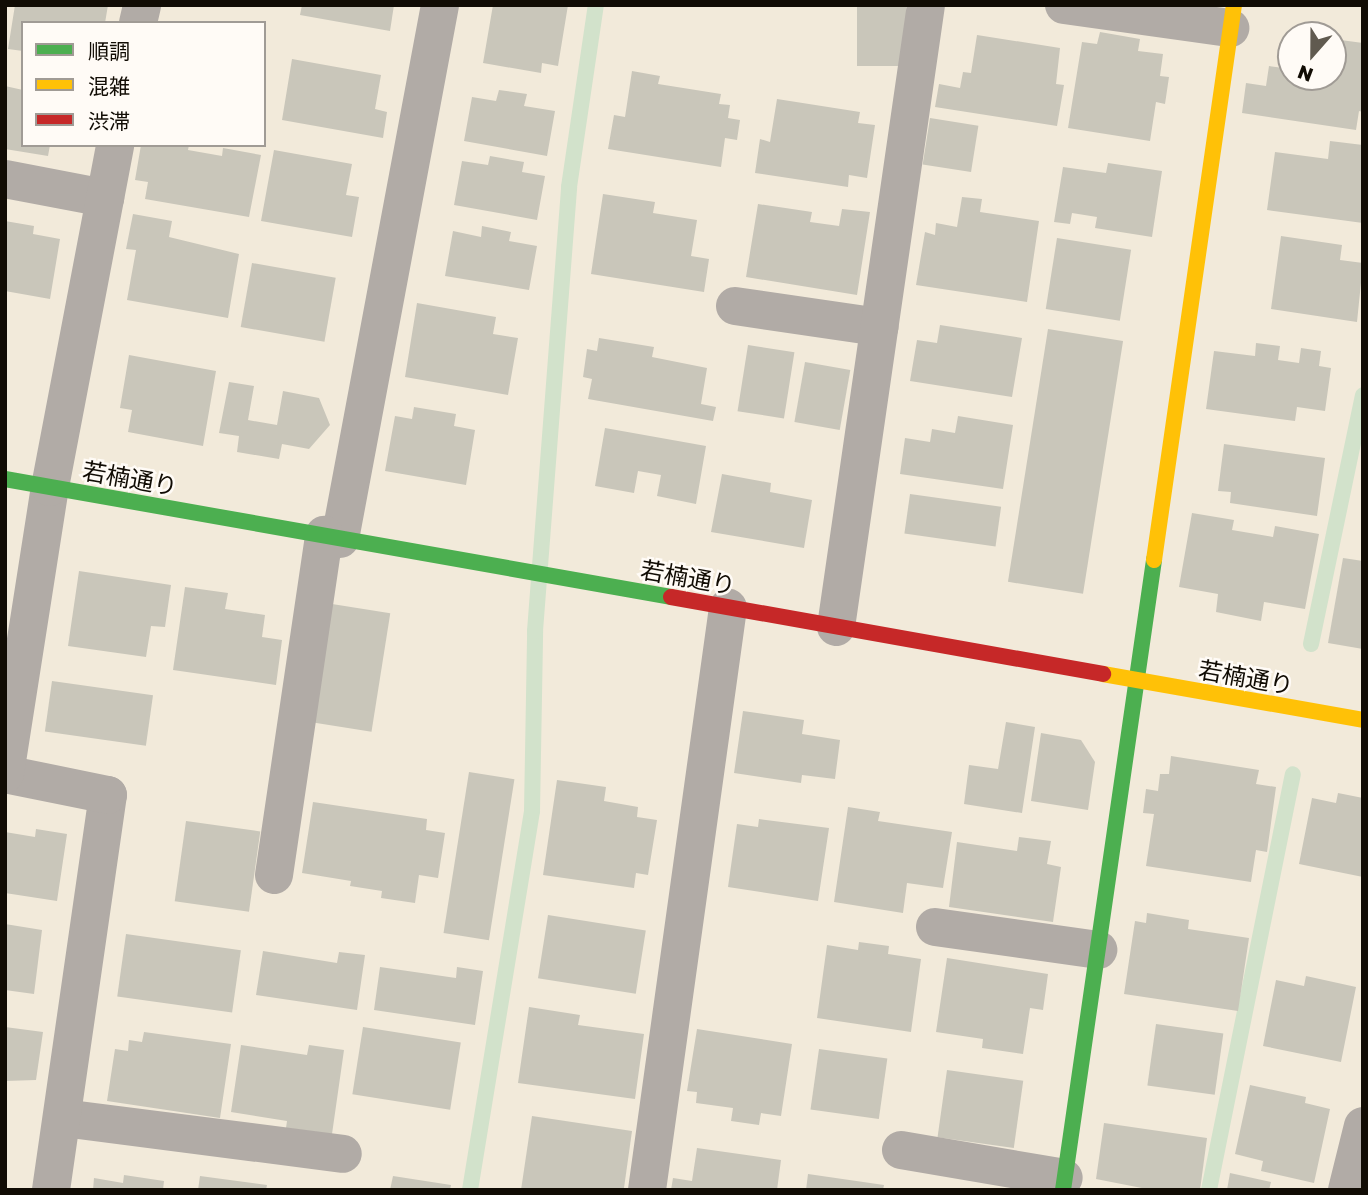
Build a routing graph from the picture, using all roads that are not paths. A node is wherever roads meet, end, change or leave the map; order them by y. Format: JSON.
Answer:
{"nodes":[{"id":1,"x":440,"y":5,"type":"edge"},
{"id":2,"x":926,"y":5,"type":"edge"},
{"id":3,"x":1064,"y":5,"type":"edge"},
{"id":4,"x":1232,"y":17,"type":"edge"},
{"id":5,"x":115,"y":147,"type":"edge"},
{"id":6,"x":5,"y":179,"type":"edge"},
{"id":7,"x":105,"y":198,"type":"junction"},
{"id":8,"x":735,"y":306,"type":"dead end"},
{"id":9,"x":879,"y":327,"type":"junction"},
{"id":10,"x":5,"y":479,"type":"edge"},
{"id":11,"x":50,"y":487,"type":"junction"},
{"id":12,"x":332,"y":537,"type":"junction"},
{"id":13,"x":728,"y":608,"type":"junction"},
{"id":14,"x":836,"y":627,"type":"junction"},
{"id":15,"x":1139,"y":681,"type":"junction"},
{"id":16,"x":1363,"y":720,"type":"edge"},
{"id":17,"x":5,"y":774,"type":"edge"},
{"id":18,"x":274,"y":875,"type":"dead end"},
{"id":19,"x":935,"y":927,"type":"dead end"},
{"id":20,"x":1098,"y":950,"type":"junction"},
{"id":21,"x":63,"y":1118,"type":"junction"},
{"id":22,"x":1363,"y":1126,"type":"edge"},
{"id":23,"x":901,"y":1150,"type":"dead end"},
{"id":24,"x":343,"y":1154,"type":"dead end"},
{"id":25,"x":1063,"y":1184,"type":"edge"},
{"id":26,"x":51,"y":1190,"type":"edge"},
{"id":27,"x":647,"y":1190,"type":"edge"},
{"id":28,"x":1347,"y":1190,"type":"edge"}],
"edges":[{"from":1,"to":12,"type":"street"},
{"from":2,"to":9,"type":"street"},
{"from":3,"to":4,"type":"street"},
{"from":4,"to":15,"type":"street"},
{"from":5,"to":7,"type":"street"},
{"from":6,"to":7,"type":"street"},
{"from":7,"to":11,"type":"street"},
{"from":8,"to":9,"type":"street"},
{"from":9,"to":14,"type":"street"},
{"from":10,"to":11,"type":"street","name":"若楠通り"},
{"from":11,"to":12,"type":"street","name":"若楠通り"},
{"from":11,"to":17,"type":"street"},
{"from":12,"to":13,"type":"street","name":"若楠通り"},
{"from":12,"to":18,"type":"street"},
{"from":13,"to":14,"type":"street","name":"若楠通り"},
{"from":13,"to":27,"type":"street"},
{"from":14,"to":15,"type":"street","name":"若楠通り"},
{"from":15,"to":16,"type":"street","name":"若楠通り"},
{"from":15,"to":20,"type":"street"},
{"from":17,"to":21,"type":"street"},
{"from":19,"to":20,"type":"street"},
{"from":20,"to":25,"type":"street"},
{"from":21,"to":24,"type":"street"},
{"from":21,"to":26,"type":"street"},
{"from":22,"to":28,"type":"street"},
{"from":23,"to":25,"type":"street"}]}
